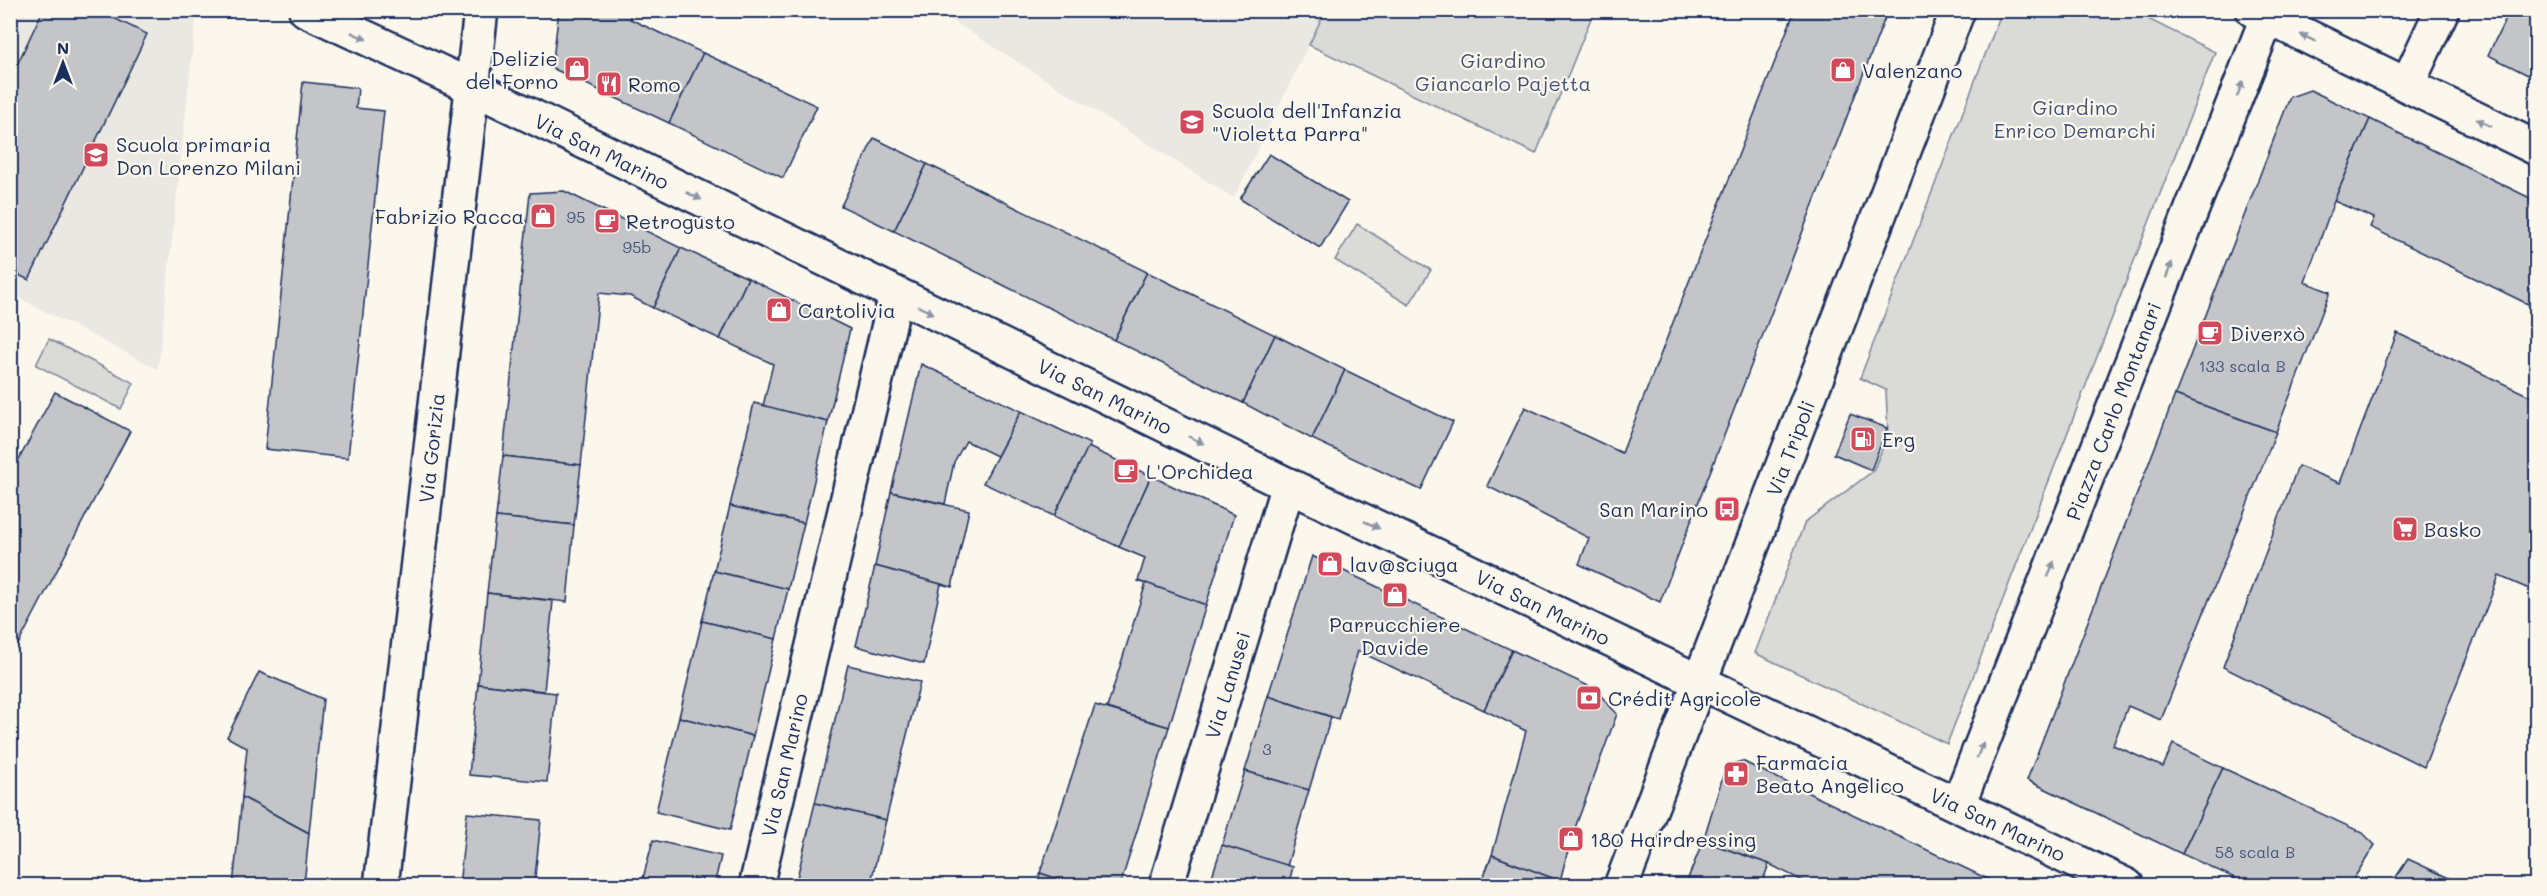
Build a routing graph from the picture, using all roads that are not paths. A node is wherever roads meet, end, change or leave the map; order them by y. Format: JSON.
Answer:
{"nodes":[{"id":1,"x":306,"y":10,"type":"edge"},
{"id":2,"x":481,"y":10,"type":"edge"},
{"id":3,"x":1958,"y":10,"type":"edge"},
{"id":4,"x":2442,"y":10,"type":"edge"},
{"id":5,"x":2260,"y":14,"type":"edge"},
{"id":6,"x":2407,"y":85,"type":"junction"},
{"id":7,"x":472,"y":87,"type":"junction"},
{"id":8,"x":2536,"y":148,"type":"edge"},
{"id":9,"x":896,"y":295,"type":"junction"},
{"id":10,"x":1288,"y":485,"type":"junction"},
{"id":11,"x":1701,"y":682,"type":"junction"},
{"id":12,"x":1958,"y":805,"type":"junction"},
{"id":13,"x":381,"y":885,"type":"edge"},
{"id":14,"x":756,"y":885,"type":"edge"},
{"id":15,"x":1166,"y":885,"type":"edge"},
{"id":16,"x":1621,"y":885,"type":"edge"},
{"id":17,"x":2127,"y":885,"type":"edge"}],
"edges":[{"from":1,"to":7,"type":"street","name":"Via San Marino","one_way":true},
{"from":2,"to":7,"type":"street","name":"Via Gorizia"},
{"from":3,"to":11,"type":"street","name":"Via Tripoli"},
{"from":4,"to":6,"type":"street"},
{"from":6,"to":5,"type":"street","one_way":true},
{"from":12,"to":5,"type":"street","name":"Piazza Carlo Montanari","one_way":true},
{"from":8,"to":6,"type":"street","one_way":true},
{"from":7,"to":9,"type":"street","name":"Via San Marino","one_way":true},
{"from":7,"to":13,"type":"street","name":"Via Gorizia"},
{"from":9,"to":10,"type":"street","name":"Via San Marino","one_way":true},
{"from":9,"to":14,"type":"street","name":"Via San Marino"},
{"from":10,"to":11,"type":"street","name":"Via San Marino","one_way":true},
{"from":10,"to":15,"type":"street","name":"Via Lanusei"},
{"from":11,"to":12,"type":"street","name":"Via San Marino"},
{"from":11,"to":16,"type":"street","name":"Via Tripoli"},
{"from":12,"to":17,"type":"street","name":"Via San Marino"}]}
